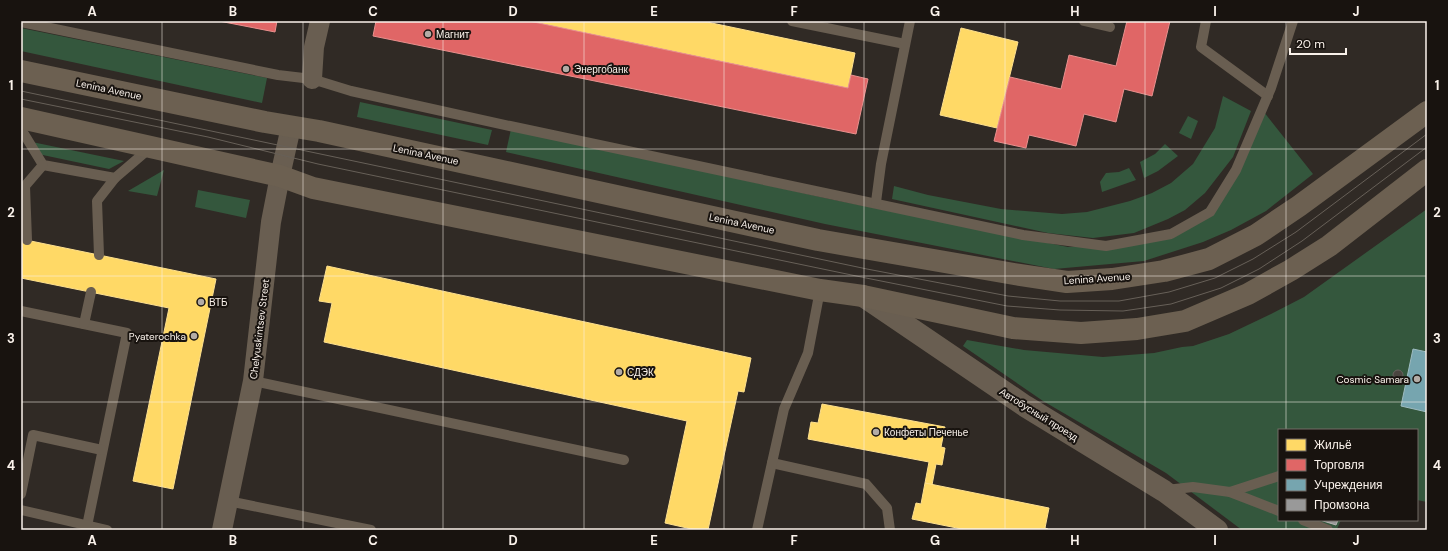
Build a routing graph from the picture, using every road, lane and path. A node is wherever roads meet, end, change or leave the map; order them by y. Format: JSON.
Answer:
{"nodes":[{"id":1,"x":320,"y":21,"type":"edge"},
{"id":2,"x":792,"y":21,"type":"edge"},
{"id":3,"x":910,"y":21,"type":"edge"},
{"id":4,"x":1084,"y":21,"type":"edge"},
{"id":5,"x":1206,"y":21,"type":"edge"},
{"id":6,"x":1293,"y":21,"type":"edge"},
{"id":7,"x":21,"y":22,"type":"edge"},
{"id":8,"x":1110,"y":27,"type":"dead end"},
{"id":9,"x":905,"y":44,"type":"junction"},
{"id":10,"x":21,"y":71,"type":"edge"},
{"id":11,"x":312,"y":79,"type":"junction"},
{"id":12,"x":1268,"y":96,"type":"junction"},
{"id":13,"x":1427,"y":112,"type":"edge"},
{"id":14,"x":21,"y":118,"type":"edge"},
{"id":15,"x":291,"y":127,"type":"junction"},
{"id":16,"x":21,"y":129,"type":"edge"},
{"id":17,"x":151,"y":147,"type":"junction"},
{"id":18,"x":43,"y":164,"type":"junction"},
{"id":19,"x":1427,"y":170,"type":"edge"},
{"id":20,"x":280,"y":176,"type":"junction"},
{"id":21,"x":115,"y":178,"type":"junction"},
{"id":22,"x":876,"y":202,"type":"junction"},
{"id":23,"x":27,"y":240,"type":"dead end"},
{"id":24,"x":99,"y":255,"type":"dead end"},
{"id":25,"x":820,"y":290,"type":"junction"},
{"id":26,"x":91,"y":292,"type":"dead end"},
{"id":27,"x":863,"y":296,"type":"junction"},
{"id":28,"x":21,"y":310,"type":"edge"},
{"id":29,"x":84,"y":324,"type":"junction"},
{"id":30,"x":253,"y":381,"type":"junction"},
{"id":31,"x":102,"y":450,"type":"junction"},
{"id":32,"x":624,"y":460,"type":"dead end"},
{"id":33,"x":772,"y":463,"type":"junction"},
{"id":34,"x":1278,"y":476,"type":"edge"},
{"id":35,"x":1164,"y":490,"type":"junction"},
{"id":36,"x":1230,"y":492,"type":"junction"},
{"id":37,"x":21,"y":494,"type":"edge"},
{"id":38,"x":228,"y":501,"type":"junction"},
{"id":39,"x":21,"y":510,"type":"edge"},
{"id":40,"x":1278,"y":511,"type":"edge"},
{"id":41,"x":1306,"y":521,"type":"edge"},
{"id":42,"x":87,"y":526,"type":"junction"},
{"id":43,"x":107,"y":530,"type":"edge"},
{"id":44,"x":222,"y":530,"type":"edge"},
{"id":45,"x":371,"y":530,"type":"edge"},
{"id":46,"x":757,"y":530,"type":"edge"},
{"id":47,"x":890,"y":530,"type":"edge"},
{"id":48,"x":1217,"y":530,"type":"edge"},
{"id":49,"x":1328,"y":530,"type":"edge"}],
"edges":[{"from":1,"to":11,"type":"street"},
{"from":2,"to":9,"type":"lane"},
{"from":3,"to":9,"type":"lane"},
{"from":4,"to":8,"type":"lane"},
{"from":5,"to":12,"type":"lane"},
{"from":6,"to":12,"type":"lane"},
{"from":7,"to":11,"type":"lane"},
{"from":9,"to":22,"type":"lane"},
{"from":10,"to":15,"type":"main road","name":"Lenina Avenue"},
{"from":11,"to":22,"type":"lane"},
{"from":12,"to":22,"type":"lane"},
{"from":13,"to":15,"type":"main road","name":"Lenina Avenue"},
{"from":14,"to":17,"type":"main road"},
{"from":15,"to":20,"type":"street","name":"Chelyuskintsev Street"},
{"from":16,"to":18,"type":"lane"},
{"from":17,"to":20,"type":"main road"},
{"from":17,"to":21,"type":"lane"},
{"from":18,"to":21,"type":"lane"},
{"from":18,"to":23,"type":"lane"},
{"from":19,"to":27,"type":"main road"},
{"from":20,"to":25,"type":"main road"},
{"from":20,"to":30,"type":"street","name":"Chelyuskintsev Street"},
{"from":21,"to":24,"type":"lane"},
{"from":25,"to":27,"type":"main road"},
{"from":25,"to":33,"type":"lane"},
{"from":26,"to":29,"type":"lane"},
{"from":27,"to":35,"type":"street","name":"Автобусный проезд"},
{"from":28,"to":29,"type":"lane"},
{"from":29,"to":31,"type":"lane"},
{"from":30,"to":32,"type":"lane"},
{"from":30,"to":38,"type":"street","name":"Chelyuskintsev Street"},
{"from":31,"to":37,"type":"lane"},
{"from":31,"to":42,"type":"lane"},
{"from":33,"to":46,"type":"lane"},
{"from":33,"to":47,"type":"lane"},
{"from":34,"to":36,"type":"lane"},
{"from":35,"to":36,"type":"lane"},
{"from":35,"to":48,"type":"street","name":"Автобусный проезд"},
{"from":36,"to":40,"type":"lane"},
{"from":38,"to":44,"type":"street","name":"Chelyuskintsev Street"},
{"from":38,"to":45,"type":"lane"},
{"from":39,"to":42,"type":"lane"},
{"from":41,"to":49,"type":"lane"},
{"from":42,"to":43,"type":"lane"}]}
